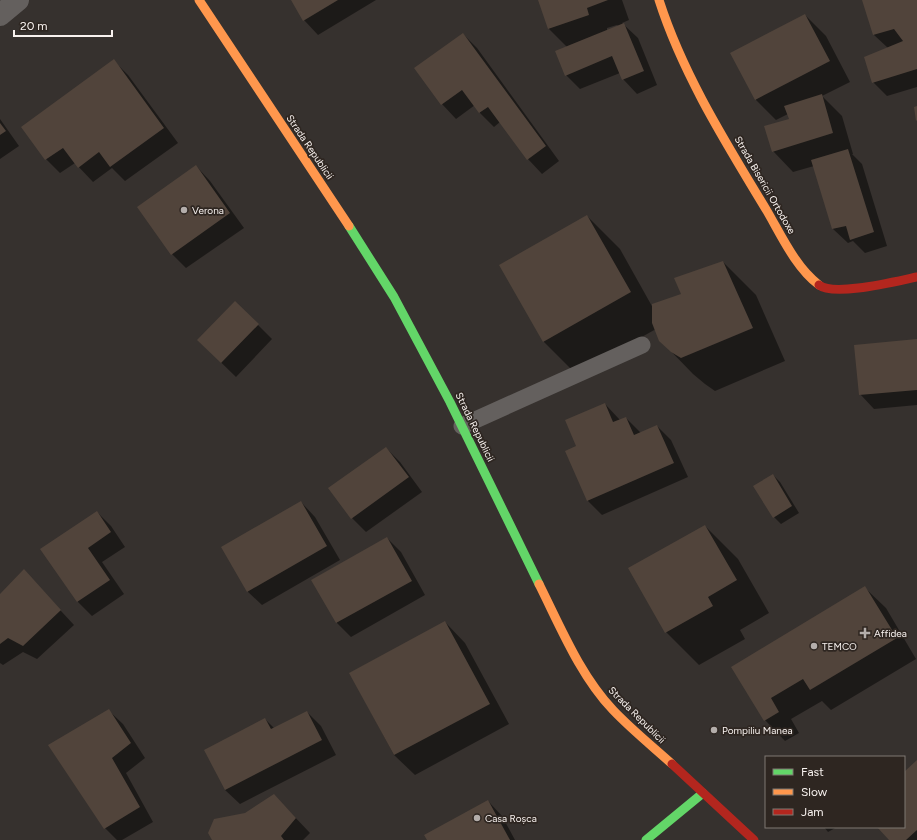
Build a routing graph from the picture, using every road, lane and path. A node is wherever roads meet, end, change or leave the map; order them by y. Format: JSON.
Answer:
{"nodes":[{"id":1,"x":18,"y":0,"type":"edge"},
{"id":2,"x":199,"y":0,"type":"edge"},
{"id":3,"x":659,"y":0,"type":"edge"},
{"id":4,"x":0,"y":15,"type":"edge"},
{"id":5,"x":917,"y":277,"type":"edge"},
{"id":6,"x":642,"y":345,"type":"dead end"},
{"id":7,"x":462,"y":426,"type":"junction"},
{"id":8,"x":703,"y":793,"type":"junction"},
{"id":9,"x":646,"y":840,"type":"edge"},
{"id":10,"x":754,"y":840,"type":"edge"}],
"edges":[{"from":1,"to":4,"type":"street"},
{"from":2,"to":7,"type":"street","name":"Strada Republicii"},
{"from":3,"to":5,"type":"street","name":"Strada Bisericii Ortodoxe"},
{"from":6,"to":7,"type":"lane"},
{"from":7,"to":8,"type":"street","name":"Strada Republicii"},
{"from":8,"to":9,"type":"street"},
{"from":8,"to":10,"type":"street","name":"Strada Republicii"}]}
